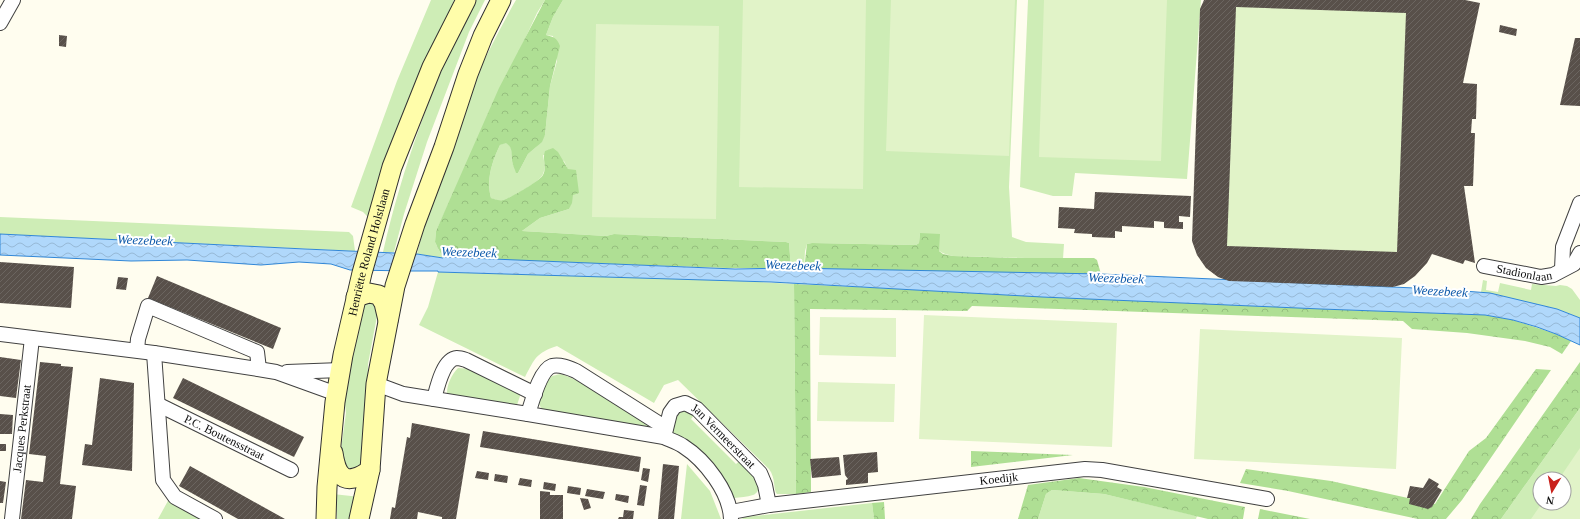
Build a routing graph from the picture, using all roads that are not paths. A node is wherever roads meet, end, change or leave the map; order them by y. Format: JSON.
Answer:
{"nodes":[{"id":1,"x":13,"y":0,"type":"edge"},
{"id":2,"x":466,"y":0,"type":"edge"},
{"id":3,"x":500,"y":0,"type":"edge"},
{"id":4,"x":0,"y":23,"type":"edge"},
{"id":5,"x":1580,"y":203,"type":"edge"},
{"id":6,"x":1580,"y":253,"type":"edge"},
{"id":7,"x":1484,"y":266,"type":"dead end"},
{"id":8,"x":1562,"y":269,"type":"junction"},
{"id":9,"x":356,"y":297,"type":"junction"},
{"id":10,"x":388,"y":320,"type":"junction"},
{"id":11,"x":0,"y":334,"type":"edge"},
{"id":12,"x":32,"y":338,"type":"junction"},
{"id":13,"x":137,"y":350,"type":"junction"},
{"id":14,"x":154,"y":353,"type":"junction"},
{"id":15,"x":258,"y":369,"type":"junction"},
{"id":16,"x":341,"y":370,"type":"junction"},
{"id":17,"x":276,"y":372,"type":"junction"},
{"id":18,"x":376,"y":391,"type":"junction"},
{"id":19,"x":337,"y":394,"type":"junction"},
{"id":20,"x":535,"y":394,"type":"junction"},
{"id":21,"x":434,"y":399,"type":"junction"},
{"id":22,"x":159,"y":405,"type":"junction"},
{"id":23,"x":528,"y":414,"type":"junction"},
{"id":24,"x":665,"y":432,"type":"junction"},
{"id":25,"x":331,"y":442,"type":"junction"},
{"id":26,"x":291,"y":470,"type":"dead end"},
{"id":27,"x":370,"y":470,"type":"junction"},
{"id":28,"x":1267,"y":499,"type":"dead end"},
{"id":29,"x":769,"y":505,"type":"junction"},
{"id":30,"x":731,"y":515,"type":"edge"},
{"id":31,"x":12,"y":519,"type":"edge"},
{"id":32,"x":214,"y":519,"type":"edge"},
{"id":33,"x":326,"y":519,"type":"edge"},
{"id":34,"x":359,"y":519,"type":"edge"}],
"edges":[{"from":1,"to":4,"type":"street"},
{"from":2,"to":9,"type":"main road","name":"Henriëtte Roland Holstlaan"},
{"from":3,"to":10,"type":"main road"},
{"from":5,"to":8,"type":"street","name":"Stadionlaan"},
{"from":6,"to":8,"type":"street","name":"Stadionlaan"},
{"from":7,"to":8,"type":"street","name":"Stadionlaan"},
{"from":9,"to":10,"type":"main road"},
{"from":9,"to":16,"type":"main road","name":"Henriëtte Roland Holstlaan"},
{"from":10,"to":18,"type":"main road"},
{"from":11,"to":12,"type":"street"},
{"from":12,"to":13,"type":"street"},
{"from":12,"to":31,"type":"street","name":"Jacques Perkstraat"},
{"from":13,"to":14,"type":"street"},
{"from":13,"to":15,"type":"street"},
{"from":14,"to":15,"type":"street"},
{"from":14,"to":22,"type":"street"},
{"from":15,"to":17,"type":"street"},
{"from":16,"to":17,"type":"street"},
{"from":16,"to":19,"type":"main road","name":"Henriëtte Roland Holstlaan"},
{"from":17,"to":19,"type":"street"},
{"from":18,"to":21,"type":"street"},
{"from":18,"to":27,"type":"main road"},
{"from":19,"to":25,"type":"main road","name":"Henriëtte Roland Holstlaan"},
{"from":20,"to":21,"type":"street"},
{"from":20,"to":23,"type":"street"},
{"from":20,"to":24,"type":"street"},
{"from":21,"to":23,"type":"street"},
{"from":22,"to":26,"type":"street","name":"P.C. Boutensstraat"},
{"from":22,"to":32,"type":"street"},
{"from":23,"to":24,"type":"street"},
{"from":24,"to":29,"type":"street","name":"Jan Vermeerstraat"},
{"from":24,"to":30,"type":"street"},
{"from":25,"to":27,"type":"main road"},
{"from":25,"to":33,"type":"main road","name":"Henriëtte Roland Holstlaan"},
{"from":27,"to":34,"type":"main road"},
{"from":28,"to":29,"type":"street","name":"Koedijk"},
{"from":29,"to":30,"type":"street","name":"Koedijk"}]}
